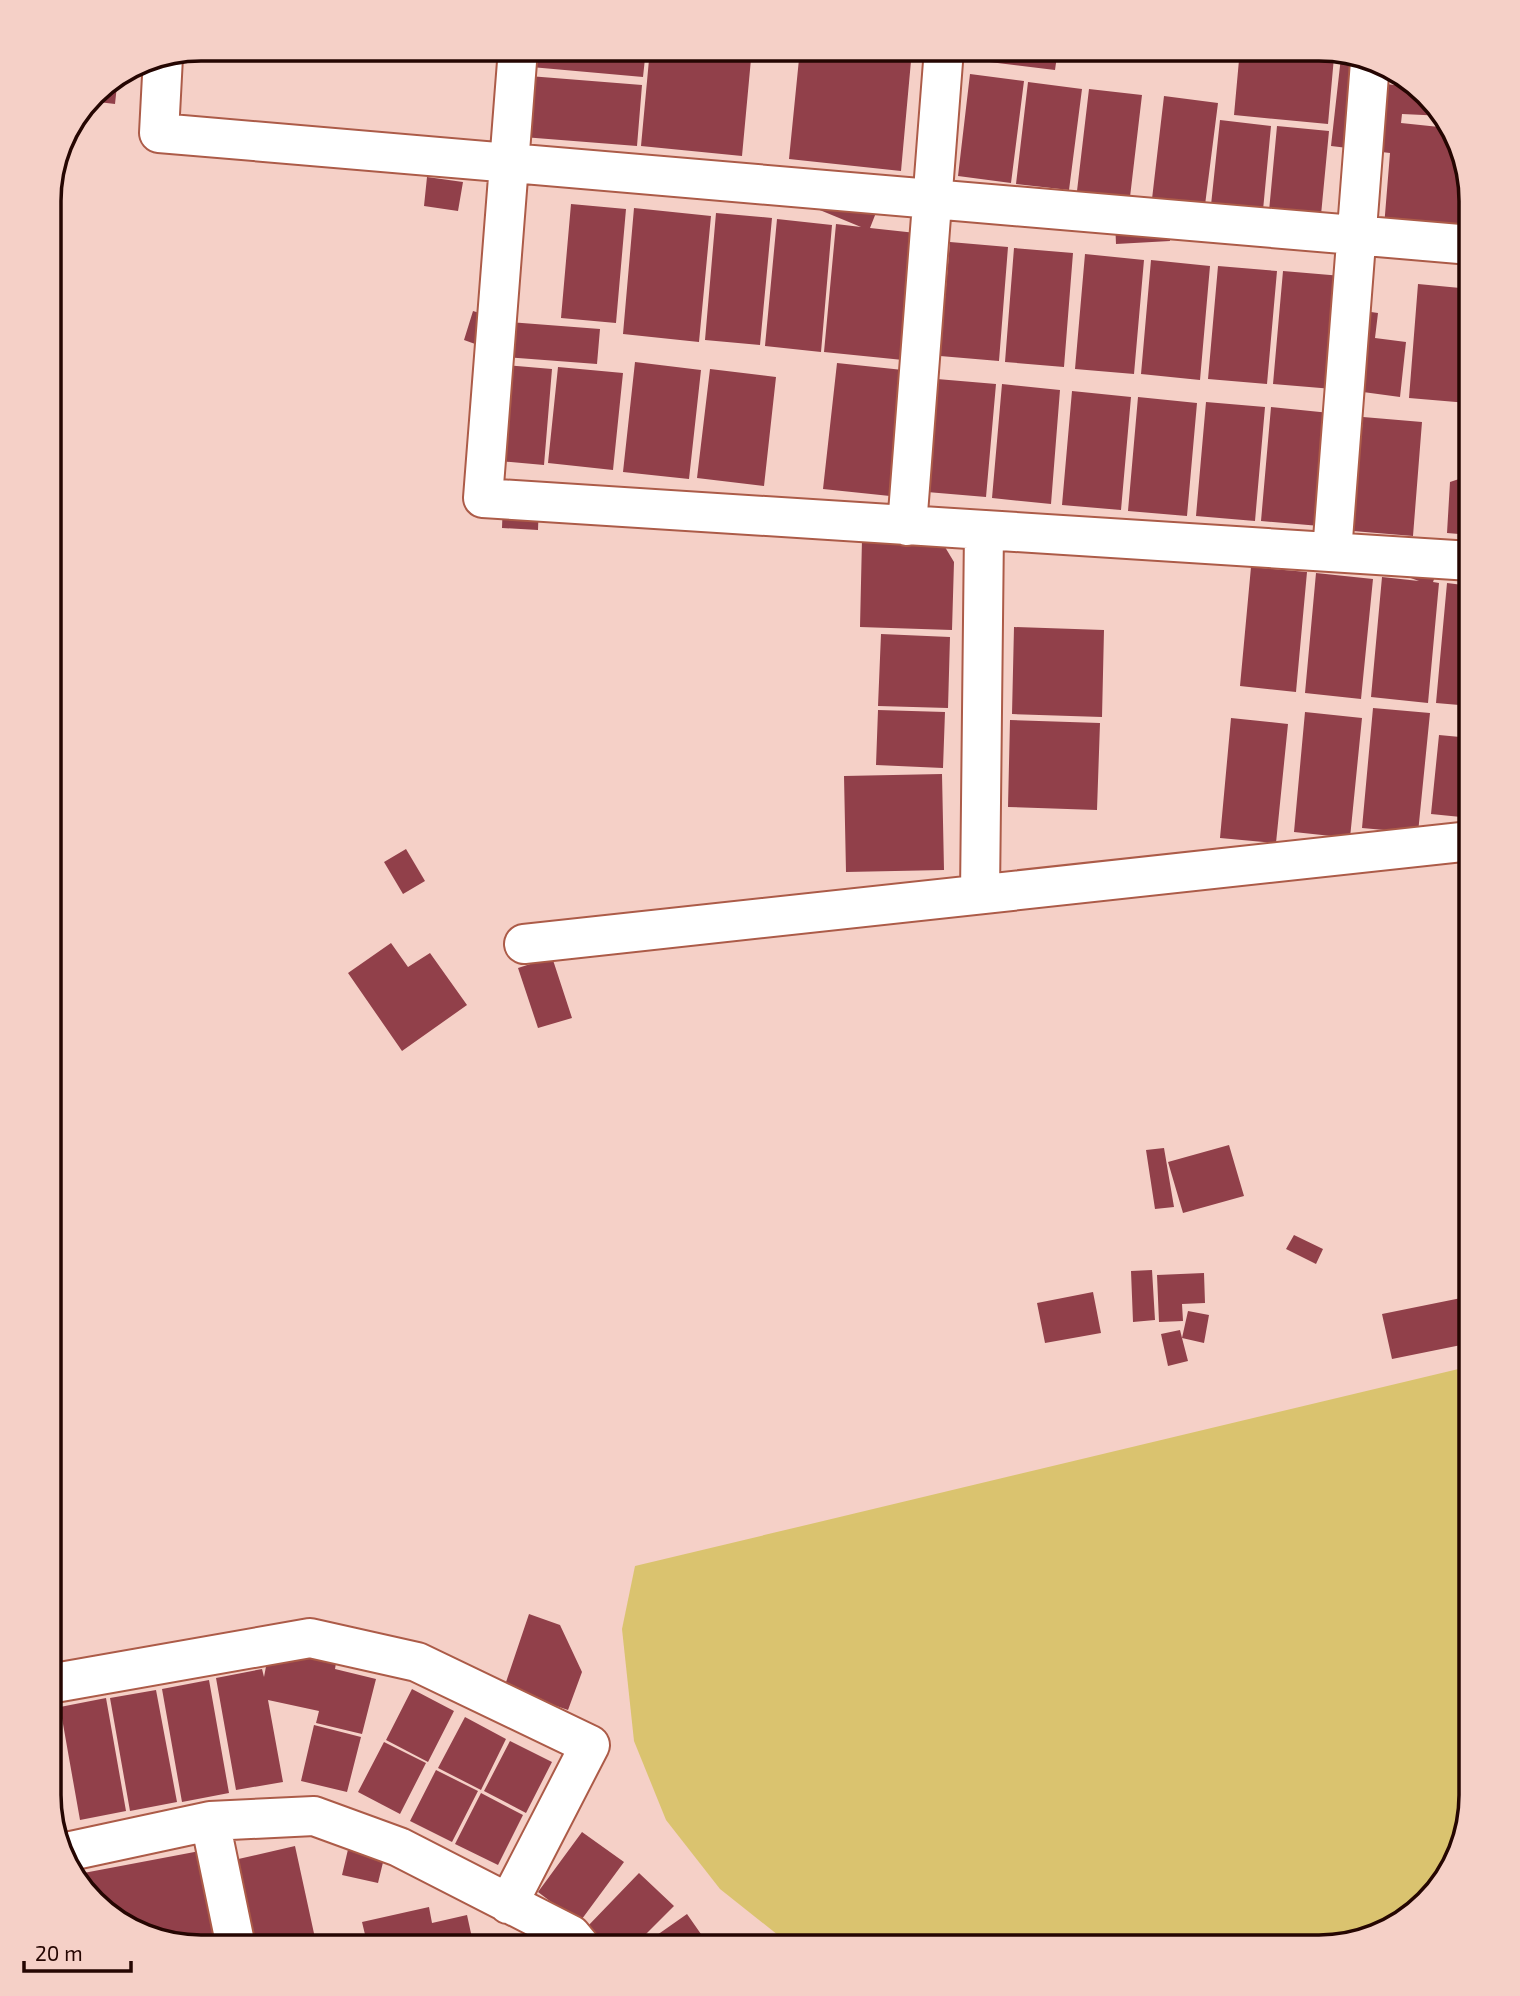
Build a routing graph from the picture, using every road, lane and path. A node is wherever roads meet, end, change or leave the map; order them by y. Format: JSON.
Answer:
{"nodes":[{"id":1,"x":517,"y":62,"type":"edge"},
{"id":2,"x":943,"y":62,"type":"edge"},
{"id":3,"x":162,"y":67,"type":"edge"},
{"id":4,"x":1369,"y":71,"type":"edge"},
{"id":5,"x":509,"y":163,"type":"junction"},
{"id":6,"x":932,"y":199,"type":"junction"},
{"id":7,"x":1357,"y":235,"type":"junction"},
{"id":8,"x":1459,"y":244,"type":"edge"},
{"id":9,"x":907,"y":526,"type":"junction"},
{"id":10,"x":984,"y":530,"type":"junction"},
{"id":11,"x":1332,"y":552,"type":"junction"},
{"id":12,"x":1459,"y":560,"type":"edge"},
{"id":13,"x":1459,"y":842,"type":"edge"},
{"id":14,"x":979,"y":894,"type":"junction"},
{"id":15,"x":524,"y":944,"type":"dead end"},
{"id":16,"x":61,"y":1682,"type":"edge"},
{"id":17,"x":211,"y":1821,"type":"junction"},
{"id":18,"x":73,"y":1850,"type":"edge"},
{"id":19,"x":509,"y":1904,"type":"junction"},
{"id":20,"x":234,"y":1935,"type":"edge"},
{"id":21,"x":571,"y":1935,"type":"edge"}],
"edges":[{"from":1,"to":5,"type":"street"},
{"from":2,"to":6,"type":"street"},
{"from":3,"to":5,"type":"street"},
{"from":4,"to":7,"type":"street"},
{"from":5,"to":6,"type":"street"},
{"from":5,"to":9,"type":"street"},
{"from":6,"to":7,"type":"street"},
{"from":6,"to":9,"type":"street"},
{"from":7,"to":8,"type":"street"},
{"from":7,"to":11,"type":"street"},
{"from":9,"to":10,"type":"street"},
{"from":10,"to":11,"type":"street"},
{"from":10,"to":14,"type":"street"},
{"from":11,"to":12,"type":"street"},
{"from":13,"to":14,"type":"street"},
{"from":14,"to":15,"type":"street"},
{"from":16,"to":19,"type":"street"},
{"from":17,"to":18,"type":"street"},
{"from":17,"to":19,"type":"street"},
{"from":17,"to":20,"type":"street"},
{"from":19,"to":21,"type":"street"}]}
